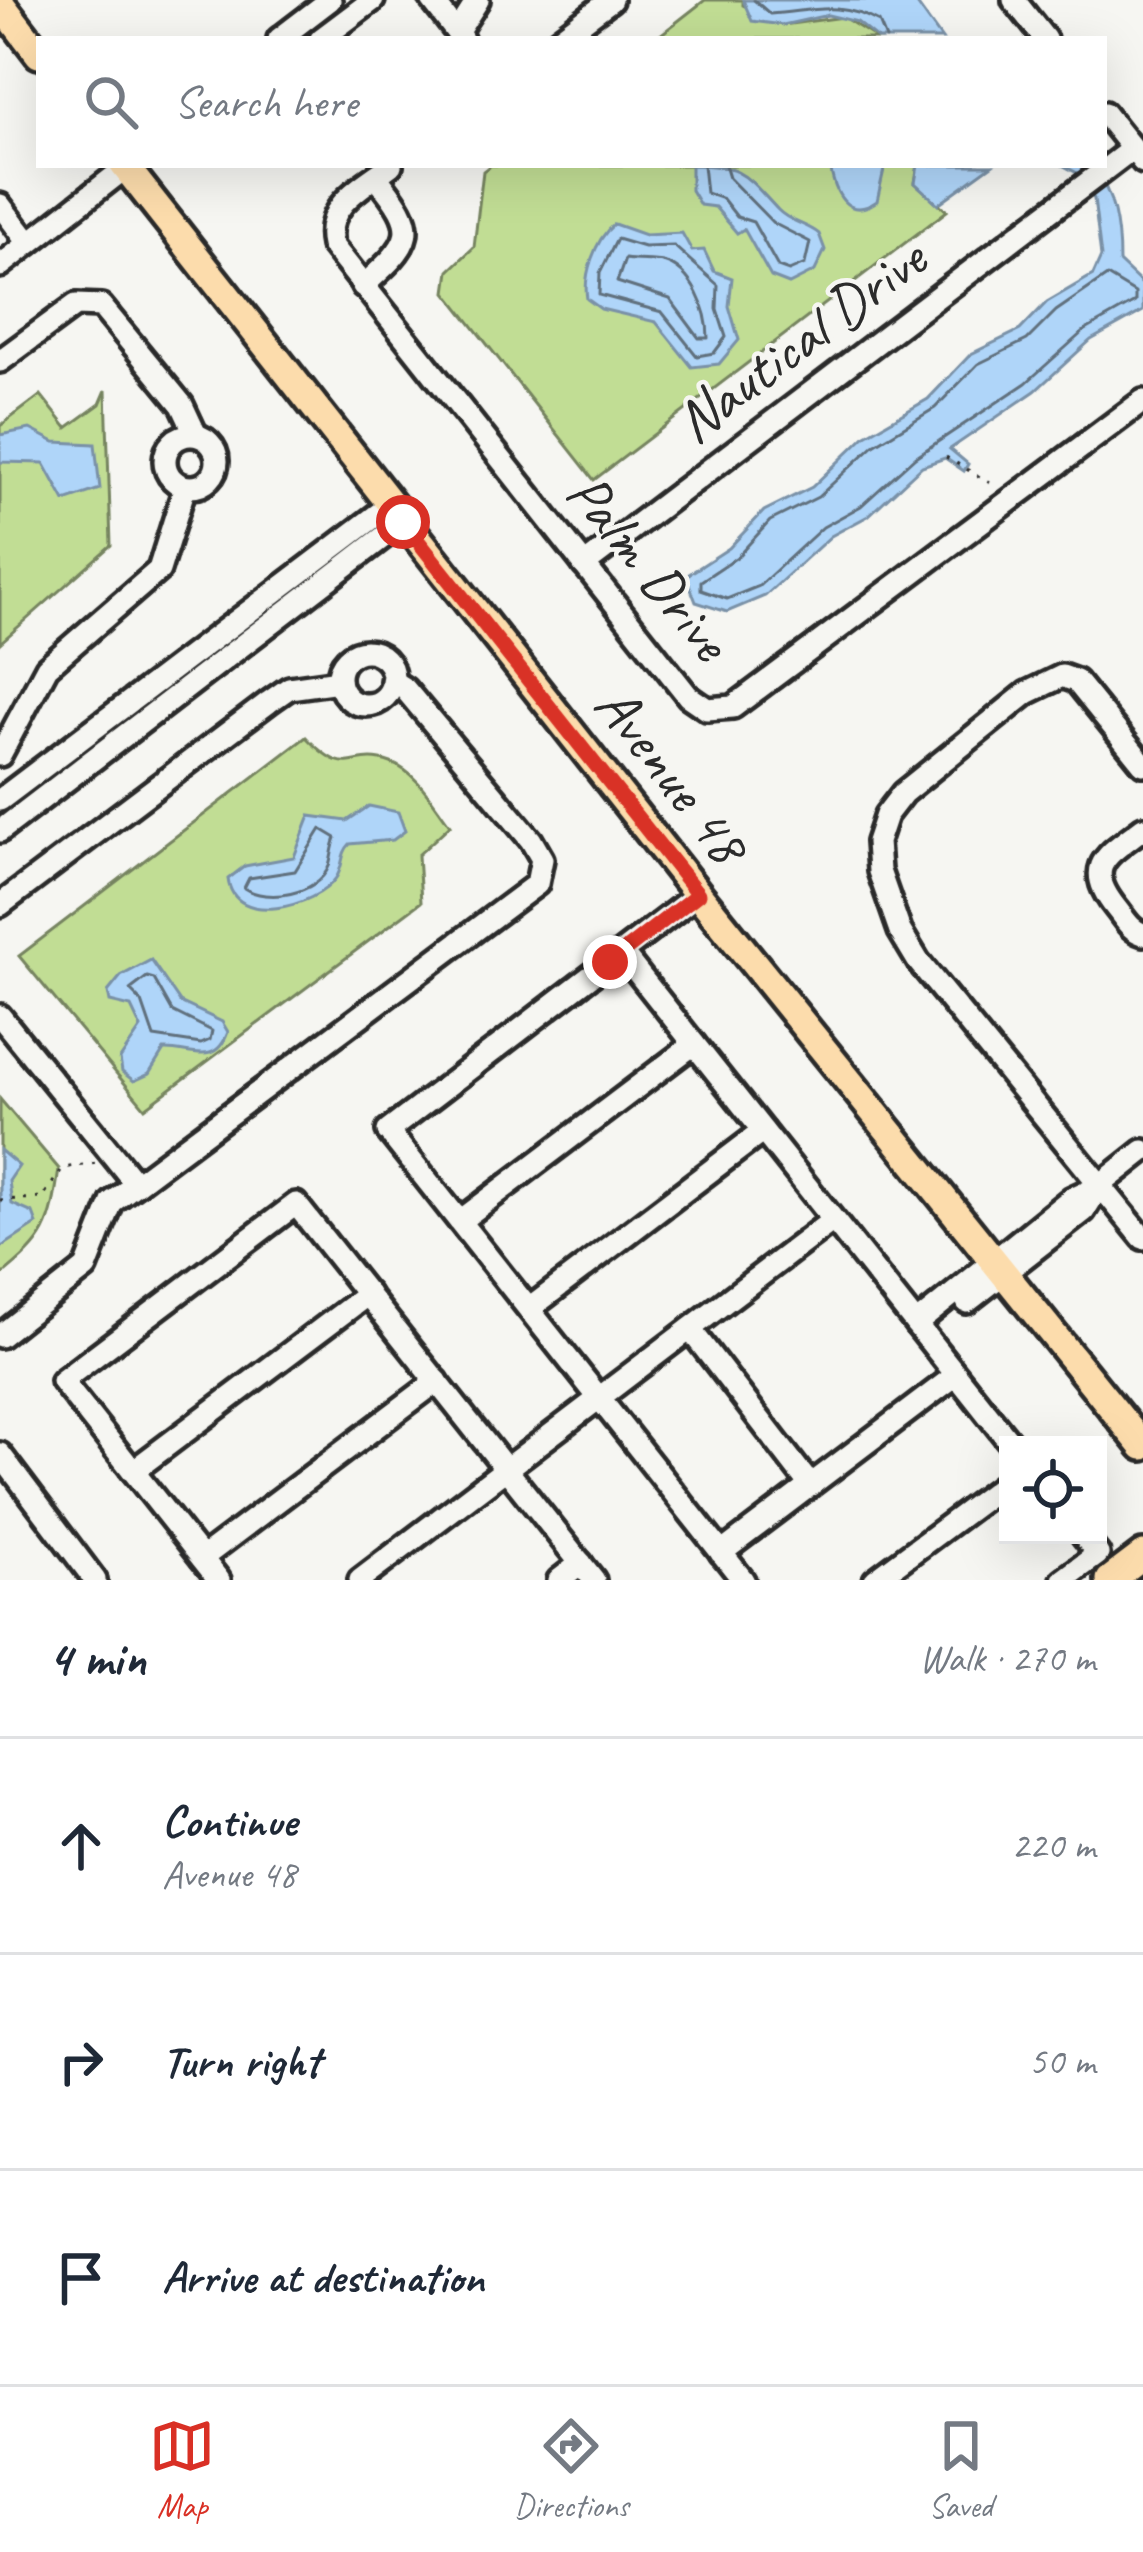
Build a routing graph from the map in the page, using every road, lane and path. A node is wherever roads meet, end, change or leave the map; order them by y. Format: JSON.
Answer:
{"nodes":[{"id":1,"x":330,"y":0,"type":"edge"},
{"id":2,"x":373,"y":0,"type":"edge"},
{"id":3,"x":432,"y":0,"type":"edge"},
{"id":4,"x":478,"y":0,"type":"edge"},
{"id":5,"x":610,"y":0,"type":"edge"},
{"id":6,"x":1014,"y":0,"type":"edge"},
{"id":7,"x":0,"y":3,"type":"edge"},
{"id":8,"x":282,"y":36,"type":"edge"},
{"id":9,"x":325,"y":36,"type":"edge"},
{"id":10,"x":459,"y":36,"type":"edge"},
{"id":11,"x":563,"y":36,"type":"edge"},
{"id":12,"x":1043,"y":36,"type":"edge"},
{"id":13,"x":36,"y":50,"type":"edge"},
{"id":14,"x":1107,"y":117,"type":"edge"},
{"id":15,"x":1137,"y":156,"type":"edge"},
{"id":16,"x":127,"y":168,"type":"edge"},
{"id":17,"x":132,"y":168,"type":"edge"},
{"id":18,"x":384,"y":171,"type":"edge"},
{"id":19,"x":0,"y":205,"type":"edge"},
{"id":20,"x":29,"y":243,"type":"junction"},
{"id":21,"x":0,"y":266,"type":"edge"},
{"id":22,"x":363,"y":286,"type":"junction"},
{"id":23,"x":0,"y":361,"type":"edge"},
{"id":24,"x":1143,"y":401,"type":"edge"},
{"id":25,"x":196,"y":435,"type":"junction"},
{"id":26,"x":946,"y":458,"type":"dead end"},
{"id":27,"x":185,"y":487,"type":"junction"},
{"id":28,"x":1014,"y":496,"type":"junction"},
{"id":29,"x":397,"y":513,"type":"junction"},
{"id":30,"x":584,"y":565,"type":"junction"},
{"id":31,"x":339,"y":681,"type":"junction"},
{"id":32,"x":392,"y":681,"type":"junction"},
{"id":33,"x":0,"y":755,"type":"edge"},
{"id":34,"x":1143,"y":764,"type":"edge"},
{"id":35,"x":0,"y":800,"type":"edge"},
{"id":36,"x":1143,"y":828,"type":"edge"},
{"id":37,"x":0,"y":831,"type":"edge"},
{"id":38,"x":698,"y":894,"type":"junction"},
{"id":39,"x":0,"y":905,"type":"edge"},
{"id":40,"x":1143,"y":934,"type":"edge"},
{"id":41,"x":622,"y":953,"type":"junction"},
{"id":42,"x":0,"y":1016,"type":"edge"},
{"id":43,"x":694,"y":1044,"type":"junction"},
{"id":44,"x":763,"y":1131,"type":"junction"},
{"id":45,"x":1143,"y":1151,"type":"edge"},
{"id":46,"x":116,"y":1160,"type":"junction"},
{"id":47,"x":136,"y":1184,"type":"junction"},
{"id":48,"x":1100,"y":1185,"type":"junction"},
{"id":49,"x":0,"y":1200,"type":"edge"},
{"id":50,"x":833,"y":1220,"type":"junction"},
{"id":51,"x":460,"y":1222,"type":"junction"},
{"id":52,"x":1143,"y":1238,"type":"edge"},
{"id":53,"x":1000,"y":1271,"type":"junction"},
{"id":54,"x":368,"y":1294,"type":"junction"},
{"id":55,"x":529,"y":1309,"type":"junction"},
{"id":56,"x":690,"y":1329,"type":"junction"},
{"id":57,"x":920,"y":1329,"type":"junction"},
{"id":58,"x":0,"y":1336,"type":"edge"},
{"id":59,"x":956,"y":1375,"type":"junction"},
{"id":60,"x":437,"y":1381,"type":"junction"},
{"id":61,"x":599,"y":1398,"type":"junction"},
{"id":62,"x":1005,"y":1436,"type":"edge"},
{"id":63,"x":1143,"y":1446,"type":"edge"},
{"id":64,"x":0,"y":1454,"type":"edge"},
{"id":65,"x":506,"y":1469,"type":"junction"},
{"id":66,"x":133,"y":1471,"type":"junction"},
{"id":67,"x":810,"y":1485,"type":"junction"},
{"id":68,"x":999,"y":1488,"type":"edge"},
{"id":69,"x":1090,"y":1544,"type":"edge"},
{"id":70,"x":721,"y":1553,"type":"junction"},
{"id":71,"x":1143,"y":1556,"type":"edge"},
{"id":72,"x":202,"y":1558,"type":"junction"},
{"id":73,"x":588,"y":1572,"type":"edge"},
{"id":74,"x":94,"y":1580,"type":"edge"},
{"id":75,"x":219,"y":1580,"type":"edge"},
{"id":76,"x":360,"y":1580,"type":"edge"},
{"id":77,"x":559,"y":1580,"type":"edge"},
{"id":78,"x":743,"y":1580,"type":"edge"},
{"id":79,"x":875,"y":1580,"type":"edge"},
{"id":80,"x":1063,"y":1580,"type":"edge"},
{"id":81,"x":1111,"y":1580,"type":"edge"}],
"edges":[{"from":1,"to":8,"type":"street"},
{"from":2,"to":9,"type":"street"},
{"from":3,"to":10,"type":"street"},
{"from":4,"to":10,"type":"street"},
{"from":5,"to":11,"type":"street"},
{"from":6,"to":12,"type":"street"},
{"from":7,"to":13,"type":"main road"},
{"from":14,"to":15,"type":"street"},
{"from":15,"to":30,"type":"street","name":"Nautical Drive"},
{"from":16,"to":20,"type":"street"},
{"from":17,"to":29,"type":"main road","name":"Avenue 48"},
{"from":18,"to":22,"type":"street","name":"Palm Drive"},
{"from":18,"to":22,"type":"street","name":"Palm Drive"},
{"from":19,"to":20,"type":"street"},
{"from":20,"to":21,"type":"street"},
{"from":22,"to":30,"type":"street","name":"Palm Drive"},
{"from":23,"to":25,"type":"street"},
{"from":24,"to":28,"type":"street","name":"Palm Drive"},
{"from":25,"to":27,"type":"street"},
{"from":25,"to":27,"type":"street"},
{"from":26,"to":28,"type":"path"},
{"from":27,"to":33,"type":"street"},
{"from":28,"to":30,"type":"street","name":"Palm Drive"},
{"from":29,"to":35,"type":"street"},
{"from":29,"to":37,"type":"street"},
{"from":29,"to":38,"type":"main road","name":"Avenue 48"},
{"from":31,"to":32,"type":"street"},
{"from":31,"to":32,"type":"street"},
{"from":31,"to":39,"type":"street"},
{"from":32,"to":47,"type":"street"},
{"from":34,"to":48,"type":"street"},
{"from":36,"to":40,"type":"street"},
{"from":38,"to":41,"type":"street"},
{"from":38,"to":53,"type":"main road","name":"Avenue 48"},
{"from":41,"to":43,"type":"street"},
{"from":41,"to":51,"type":"street"},
{"from":42,"to":46,"type":"street"},
{"from":43,"to":44,"type":"street"},
{"from":43,"to":51,"type":"street"},
{"from":44,"to":50,"type":"street"},
{"from":44,"to":55,"type":"street"},
{"from":45,"to":48,"type":"street"},
{"from":46,"to":47,"type":"street"},
{"from":46,"to":49,"type":"path"},
{"from":47,"to":58,"type":"street"},
{"from":48,"to":52,"type":"street"},
{"from":48,"to":53,"type":"street"},
{"from":50,"to":56,"type":"street"},
{"from":50,"to":57,"type":"street"},
{"from":51,"to":55,"type":"street"},
{"from":53,"to":57,"type":"street"},
{"from":53,"to":63,"type":"main road","name":"Avenue 48"},
{"from":54,"to":60,"type":"street"},
{"from":54,"to":66,"type":"street"},
{"from":54,"to":66,"type":"street"},
{"from":55,"to":61,"type":"street"},
{"from":56,"to":61,"type":"street"},
{"from":56,"to":67,"type":"street"},
{"from":57,"to":59,"type":"street"},
{"from":59,"to":62,"type":"street"},
{"from":59,"to":67,"type":"street"},
{"from":60,"to":65,"type":"street"},
{"from":60,"to":72,"type":"street"},
{"from":61,"to":65,"type":"street"},
{"from":61,"to":70,"type":"street"},
{"from":64,"to":74,"type":"street"},
{"from":65,"to":73,"type":"street"},
{"from":65,"to":76,"type":"street"},
{"from":66,"to":72,"type":"street"},
{"from":67,"to":70,"type":"street"},
{"from":68,"to":79,"type":"street"},
{"from":69,"to":80,"type":"street"},
{"from":70,"to":78,"type":"street"},
{"from":71,"to":81,"type":"main road"},
{"from":72,"to":75,"type":"street"},
{"from":73,"to":77,"type":"street"}]}
